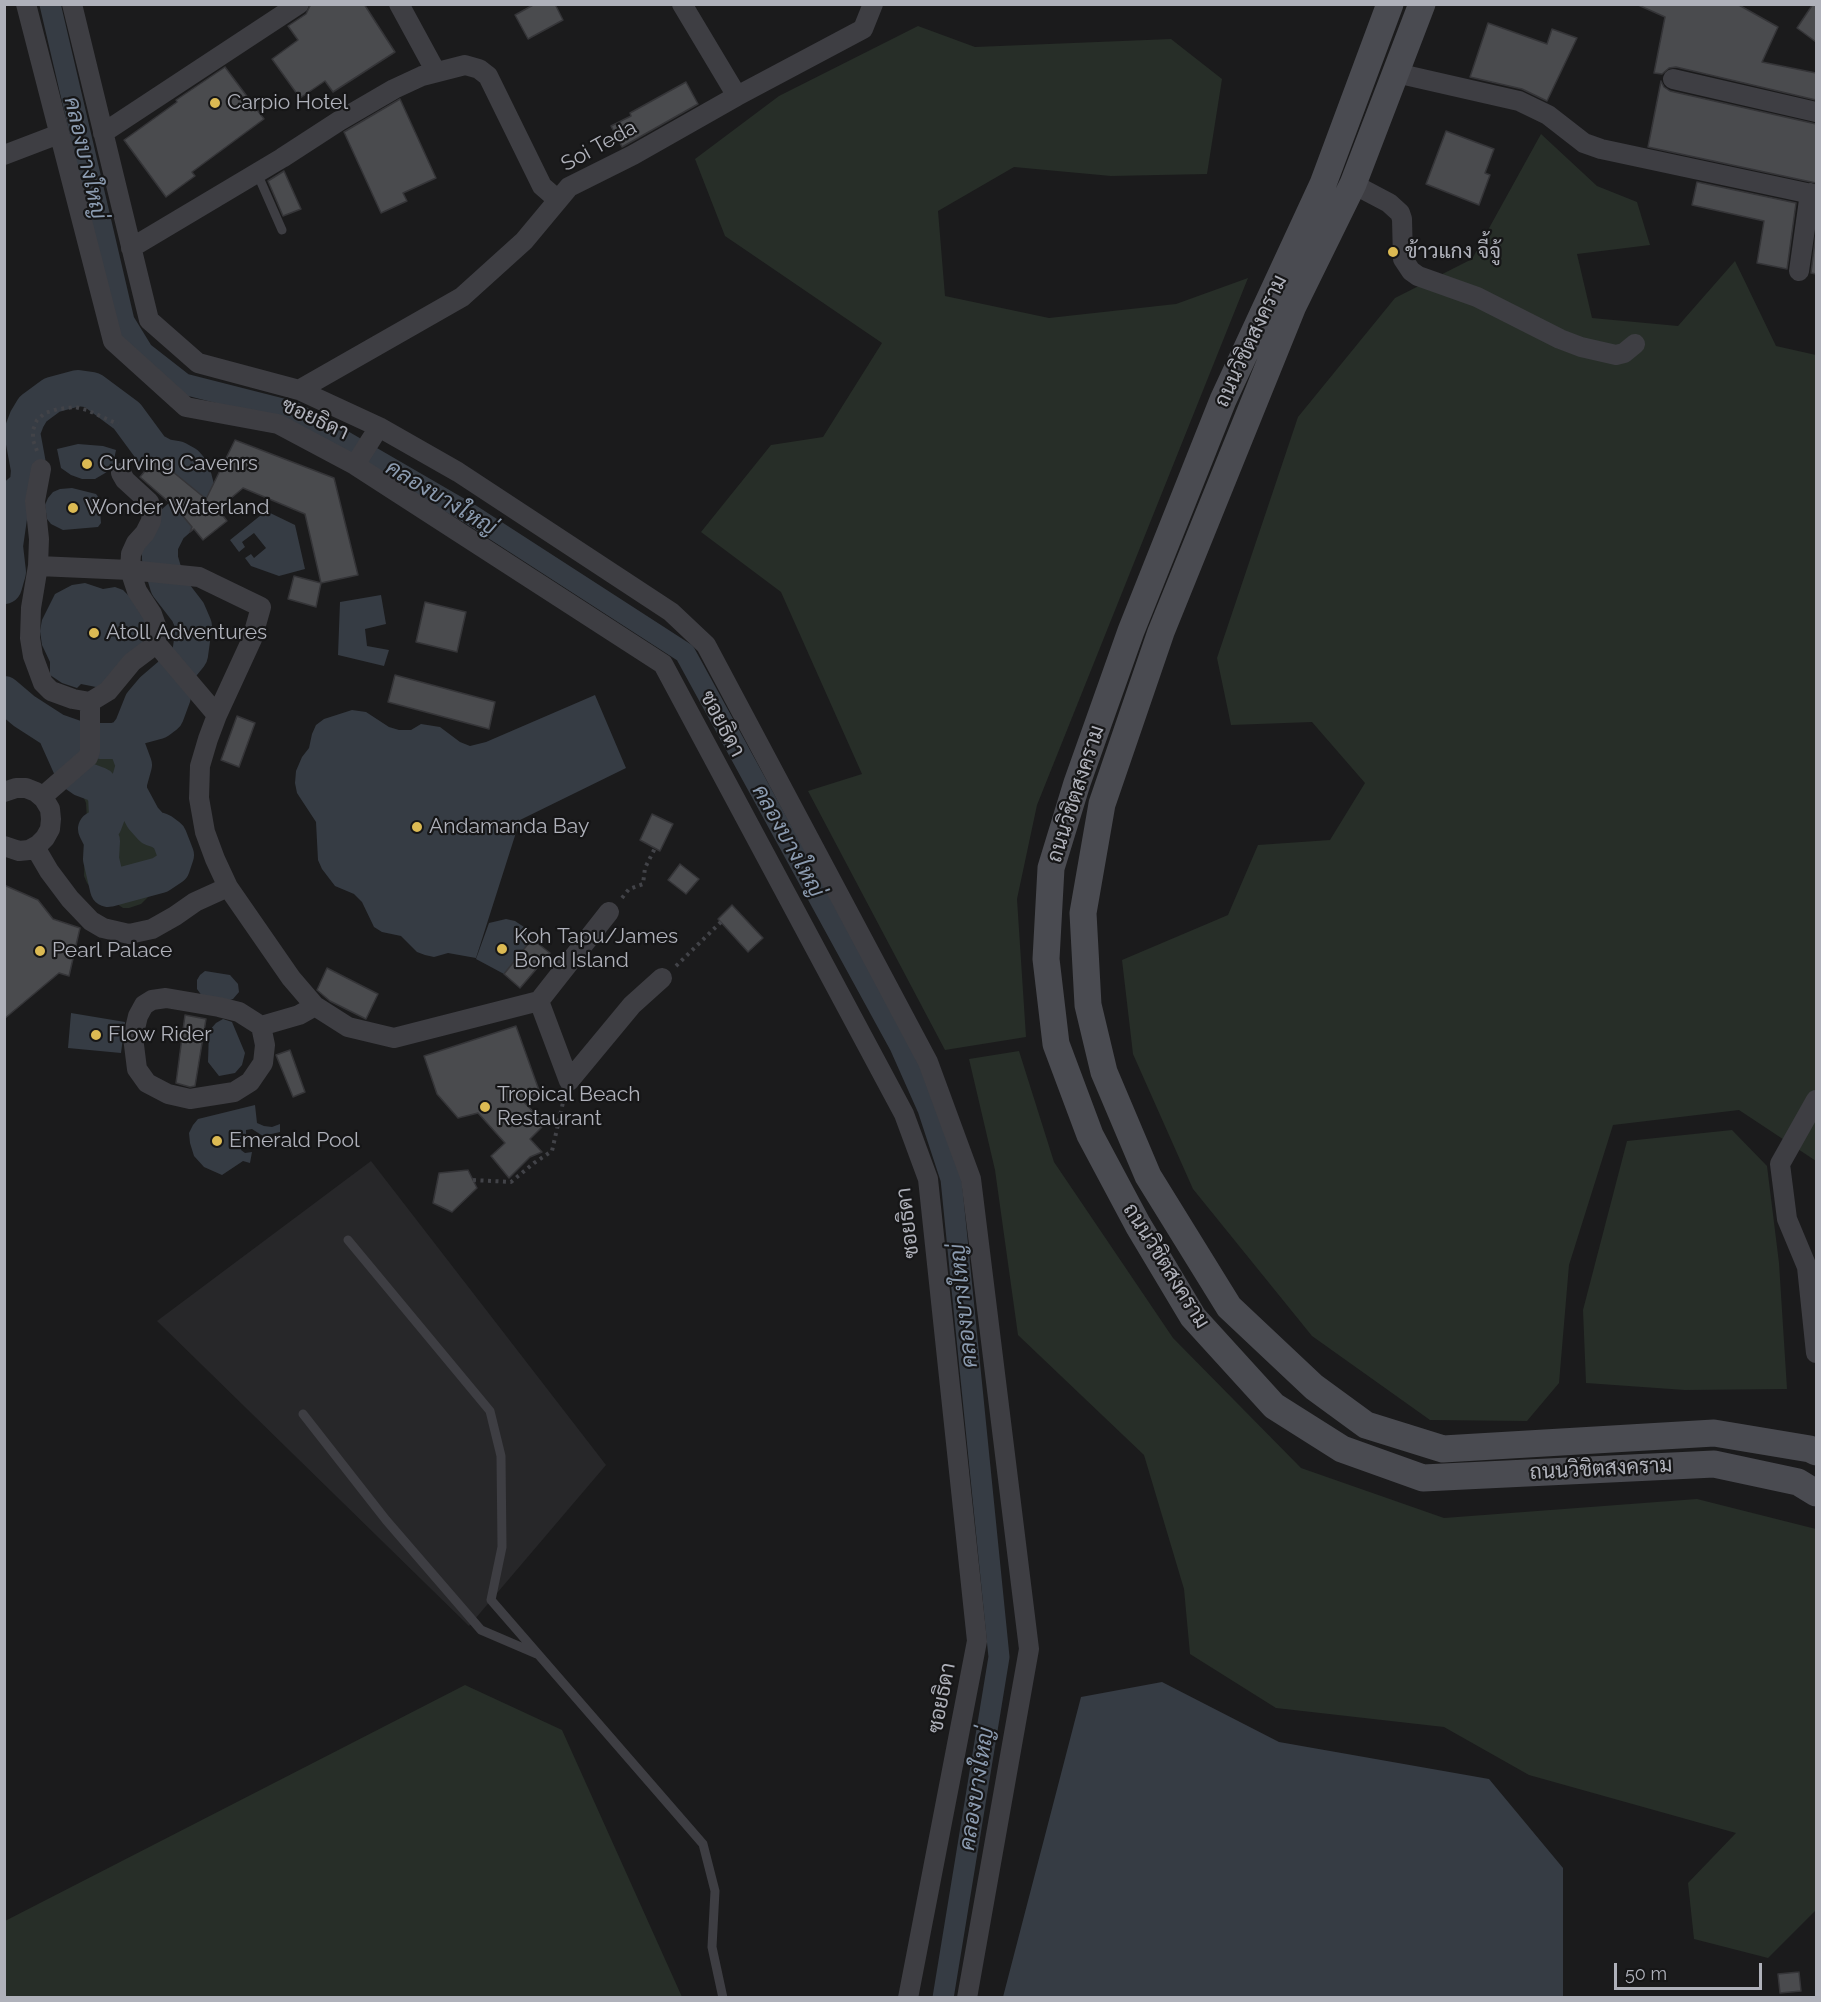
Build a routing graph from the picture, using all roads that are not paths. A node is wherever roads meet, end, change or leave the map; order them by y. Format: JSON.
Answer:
{"nodes":[{"id":1,"x":26,"y":4,"type":"edge"},
{"id":2,"x":72,"y":4,"type":"edge"},
{"id":3,"x":299,"y":4,"type":"edge"},
{"id":4,"x":399,"y":4,"type":"edge"},
{"id":5,"x":682,"y":4,"type":"edge"},
{"id":6,"x":873,"y":4,"type":"edge"},
{"id":7,"x":1390,"y":4,"type":"edge"},
{"id":8,"x":1422,"y":4,"type":"edge"},
{"id":9,"x":436,"y":72,"type":"junction"},
{"id":10,"x":1396,"y":73,"type":"junction"},
{"id":11,"x":1673,"y":79,"type":"dead end"},
{"id":12,"x":737,"y":96,"type":"junction"},
{"id":13,"x":1816,"y":112,"type":"edge"},
{"id":14,"x":103,"y":133,"type":"junction"},
{"id":15,"x":59,"y":134,"type":"junction"},
{"id":16,"x":4,"y":155,"type":"edge"},
{"id":17,"x":257,"y":173,"type":"junction"},
{"id":18,"x":1353,"y":184,"type":"junction"},
{"id":19,"x":1813,"y":194,"type":"edge"},
{"id":20,"x":558,"y":200,"type":"junction"},
{"id":21,"x":282,"y":230,"type":"dead end"},
{"id":22,"x":131,"y":248,"type":"junction"},
{"id":23,"x":1799,"y":271,"type":"dead end"},
{"id":24,"x":1635,"y":344,"type":"dead end"},
{"id":25,"x":299,"y":390,"type":"junction"},
{"id":26,"x":379,"y":427,"type":"junction"},
{"id":27,"x":355,"y":465,"type":"junction"},
{"id":28,"x":41,"y":469,"type":"road end"},
{"id":29,"x":122,"y":473,"type":"dead end"},
{"id":30,"x":38,"y":566,"type":"junction"},
{"id":31,"x":136,"y":571,"type":"junction"},
{"id":32,"x":160,"y":647,"type":"junction"},
{"id":33,"x":90,"y":706,"type":"junction"},
{"id":34,"x":211,"y":709,"type":"junction"},
{"id":35,"x":4,"y":792,"type":"edge"},
{"id":36,"x":44,"y":795,"type":"junction"},
{"id":37,"x":4,"y":846,"type":"edge"},
{"id":38,"x":35,"y":847,"type":"junction"},
{"id":39,"x":228,"y":887,"type":"junction"},
{"id":40,"x":609,"y":912,"type":"road end"},
{"id":41,"x":662,"y":978,"type":"road end"},
{"id":42,"x":539,"y":1001,"type":"junction"},
{"id":43,"x":315,"y":1006,"type":"junction"},
{"id":44,"x":261,"y":1026,"type":"junction"},
{"id":45,"x":1816,"y":1100,"type":"edge"},
{"id":46,"x":348,"y":1240,"type":"dead end"},
{"id":47,"x":1816,"y":1353,"type":"edge"},
{"id":48,"x":303,"y":1414,"type":"dead end"},
{"id":49,"x":1816,"y":1452,"type":"edge"},
{"id":50,"x":1816,"y":1492,"type":"edge"},
{"id":51,"x":539,"y":1655,"type":"junction"},
{"id":52,"x":723,"y":1998,"type":"edge"},
{"id":53,"x":908,"y":1998,"type":"edge"},
{"id":54,"x":967,"y":1998,"type":"edge"}],
"edges":[{"from":1,"to":15,"type":"street","name":"ซอยธิดา"},
{"from":2,"to":14,"type":"street"},
{"from":3,"to":14,"type":"street"},
{"from":4,"to":9,"type":"street"},
{"from":5,"to":12,"type":"street"},
{"from":6,"to":12,"type":"street","name":"Soi Teda"},
{"from":7,"to":50,"type":"main road","name":"ถนนวิชิตสงคราม"},
{"from":8,"to":10,"type":"main road","name":"ถนนวิชิตสงคราม"},
{"from":9,"to":17,"type":"street"},
{"from":9,"to":20,"type":"street"},
{"from":10,"to":18,"type":"main road","name":"ถนนวิชิตสงคราม"},
{"from":10,"to":19,"type":"street"},
{"from":11,"to":13,"type":"street"},
{"from":12,"to":20,"type":"street","name":"Soi Teda"},
{"from":14,"to":22,"type":"street"},
{"from":15,"to":16,"type":"street"},
{"from":15,"to":27,"type":"street","name":"ซอยธิดา"},
{"from":17,"to":21,"type":"lane"},
{"from":17,"to":22,"type":"street"},
{"from":18,"to":24,"type":"street"},
{"from":18,"to":49,"type":"main road","name":"ถนนวิชิตสงคราม"},
{"from":19,"to":23,"type":"street"},
{"from":20,"to":25,"type":"street","name":"Soi Teda"},
{"from":22,"to":25,"type":"street"},
{"from":25,"to":26,"type":"street"},
{"from":26,"to":27,"type":"street"},
{"from":26,"to":54,"type":"street"},
{"from":27,"to":53,"type":"street","name":"ซอยธิดา"},
{"from":28,"to":30,"type":"street"},
{"from":29,"to":31,"type":"street"},
{"from":30,"to":31,"type":"street"},
{"from":30,"to":33,"type":"street"},
{"from":31,"to":32,"type":"street"},
{"from":31,"to":34,"type":"street"},
{"from":32,"to":33,"type":"street"},
{"from":32,"to":34,"type":"street"},
{"from":33,"to":36,"type":"street"},
{"from":34,"to":39,"type":"street"},
{"from":35,"to":36,"type":"street"},
{"from":36,"to":38,"type":"street"},
{"from":37,"to":38,"type":"street"},
{"from":38,"to":39,"type":"street"},
{"from":39,"to":43,"type":"street"},
{"from":40,"to":42,"type":"street"},
{"from":41,"to":42,"type":"street"},
{"from":42,"to":43,"type":"street"},
{"from":43,"to":44,"type":"street"},
{"from":44,"to":44,"type":"street"},
{"from":45,"to":47,"type":"street"},
{"from":46,"to":51,"type":"lane"},
{"from":48,"to":51,"type":"lane"},
{"from":51,"to":52,"type":"lane"}]}
